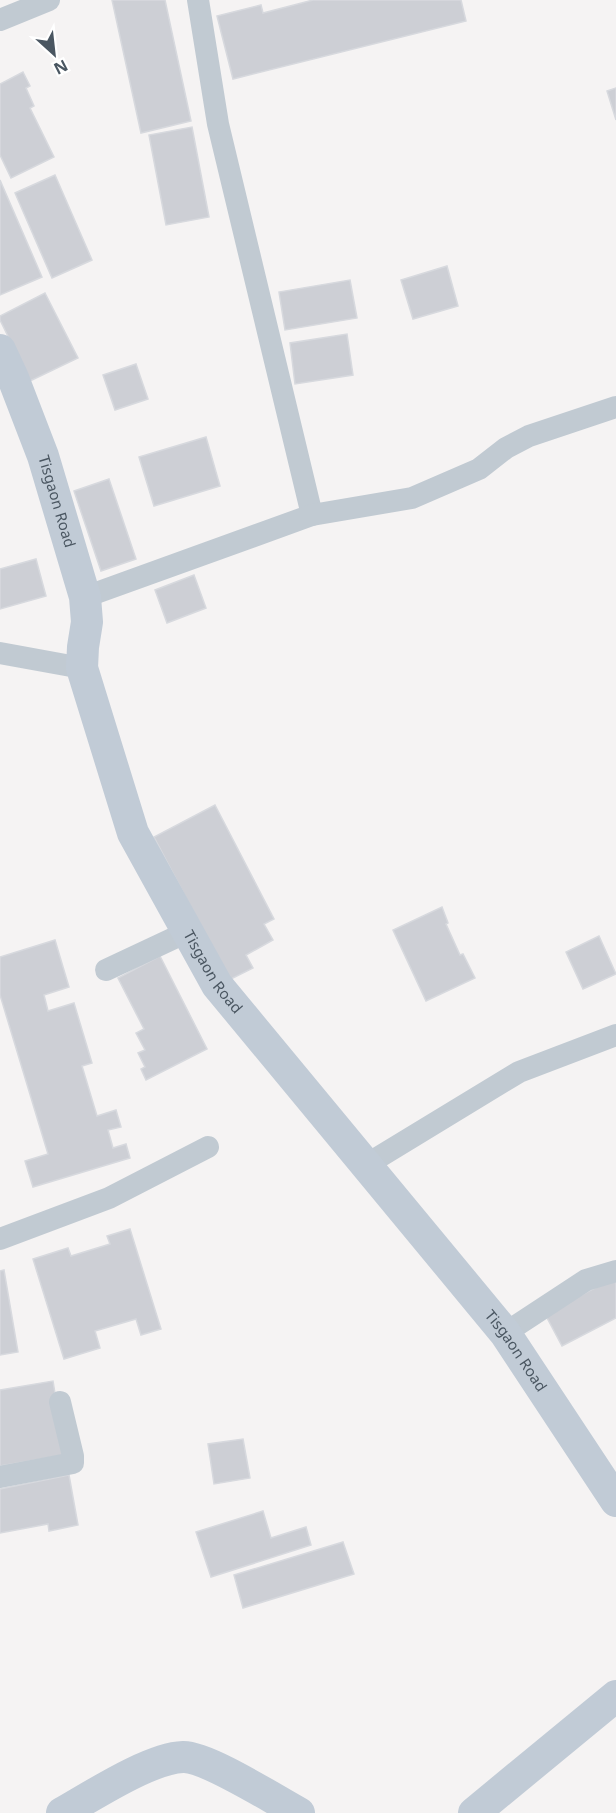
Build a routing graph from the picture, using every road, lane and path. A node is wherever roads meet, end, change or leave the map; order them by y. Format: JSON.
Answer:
{"nodes":[{"id":1,"x":50,"y":0,"type":"edge"},
{"id":2,"x":198,"y":0,"type":"edge"},
{"id":3,"x":0,"y":20,"type":"edge"},
{"id":4,"x":0,"y":350,"type":"edge"},
{"id":5,"x":616,"y":407,"type":"edge"},
{"id":6,"x":312,"y":515,"type":"junction"},
{"id":7,"x":85,"y":597,"type":"junction"},
{"id":8,"x":0,"y":653,"type":"edge"},
{"id":9,"x":82,"y":668,"type":"junction"},
{"id":10,"x":187,"y":932,"type":"junction"},
{"id":11,"x":106,"y":970,"type":"dead end"},
{"id":12,"x":616,"y":1035,"type":"edge"},
{"id":13,"x":208,"y":1147,"type":"dead end"},
{"id":14,"x":366,"y":1165,"type":"junction"},
{"id":15,"x":0,"y":1239,"type":"edge"},
{"id":16,"x":616,"y":1272,"type":"edge"},
{"id":17,"x":505,"y":1333,"type":"junction"},
{"id":18,"x":60,"y":1402,"type":"dead end"},
{"id":19,"x":0,"y":1477,"type":"edge"},
{"id":20,"x":616,"y":1501,"type":"edge"},
{"id":21,"x":616,"y":1696,"type":"edge"},
{"id":22,"x":62,"y":1813,"type":"edge"},
{"id":23,"x":299,"y":1813,"type":"edge"},
{"id":24,"x":474,"y":1813,"type":"edge"}],
"edges":[{"from":1,"to":3,"type":"street"},
{"from":2,"to":6,"type":"street"},
{"from":4,"to":7,"type":"street","name":"Tisgaon Road"},
{"from":5,"to":6,"type":"street"},
{"from":6,"to":7,"type":"street"},
{"from":7,"to":9,"type":"street","name":"Tisgaon Road"},
{"from":8,"to":9,"type":"street"},
{"from":9,"to":10,"type":"street","name":"Tisgaon Road"},
{"from":10,"to":11,"type":"street"},
{"from":10,"to":14,"type":"street","name":"Tisgaon Road"},
{"from":12,"to":14,"type":"street"},
{"from":13,"to":15,"type":"street"},
{"from":14,"to":17,"type":"street","name":"Tisgaon Road"},
{"from":16,"to":17,"type":"street"},
{"from":17,"to":20,"type":"street","name":"Tisgaon Road"},
{"from":18,"to":19,"type":"street"},
{"from":21,"to":24,"type":"street"},
{"from":22,"to":23,"type":"street"}]}
